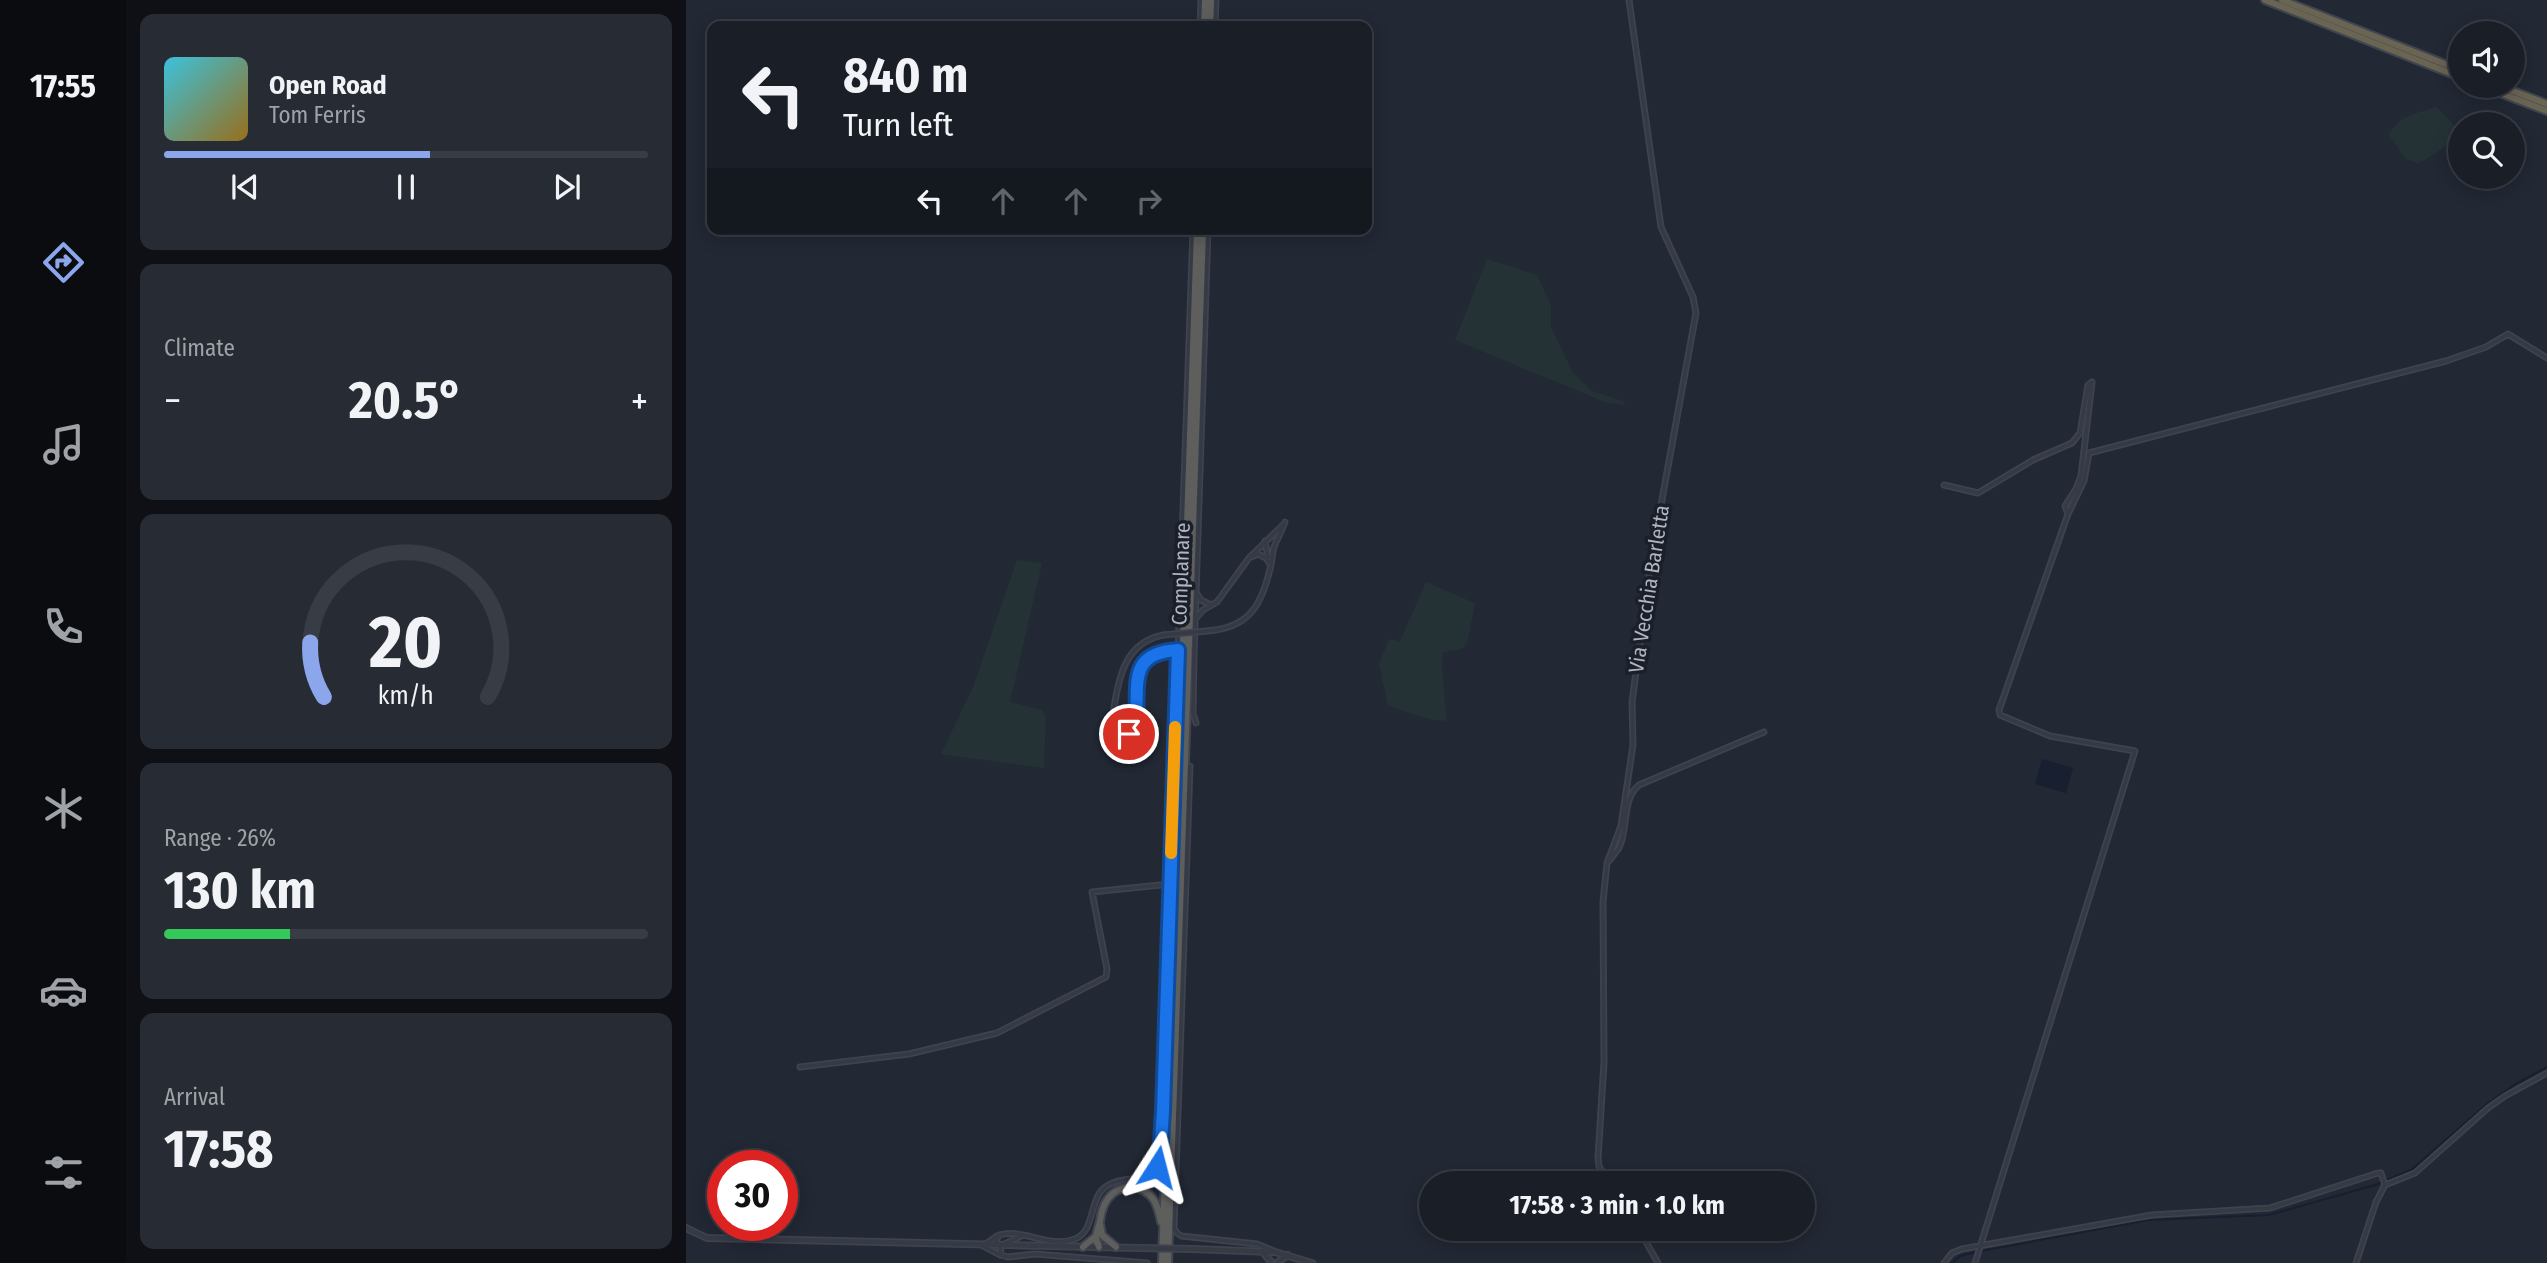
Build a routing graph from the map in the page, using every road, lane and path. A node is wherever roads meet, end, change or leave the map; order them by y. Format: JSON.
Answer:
{"nodes":[{"id":1,"x":1203,"y":0,"type":"edge"},
{"id":2,"x":1213,"y":0,"type":"edge"},
{"id":3,"x":1629,"y":0,"type":"edge"},
{"id":4,"x":2265,"y":0,"type":"edge"},
{"id":5,"x":2282,"y":0,"type":"edge"},
{"id":6,"x":1202,"y":21,"type":"edge"},
{"id":7,"x":1212,"y":21,"type":"edge"},
{"id":8,"x":2448,"y":65,"type":"edge"},
{"id":9,"x":2448,"y":72,"type":"edge"},
{"id":10,"x":2525,"y":96,"type":"edge"},
{"id":11,"x":2513,"y":98,"type":"edge"},
{"id":12,"x":2547,"y":104,"type":"edge"},
{"id":13,"x":2547,"y":111,"type":"edge"},
{"id":14,"x":1195,"y":235,"type":"edge"},
{"id":15,"x":1195,"y":235,"type":"edge"},
{"id":16,"x":1206,"y":235,"type":"edge"},
{"id":17,"x":1206,"y":235,"type":"edge"},
{"id":18,"x":2547,"y":358,"type":"edge"},
{"id":19,"x":1944,"y":485,"type":"dead end"},
{"id":20,"x":2068,"y":514,"type":"junction"},
{"id":21,"x":1265,"y":541,"type":"junction"},
{"id":22,"x":1273,"y":549,"type":"junction"},
{"id":23,"x":1249,"y":558,"type":"junction"},
{"id":24,"x":1271,"y":566,"type":"junction"},
{"id":25,"x":1196,"y":590,"type":"junction"},
{"id":26,"x":1212,"y":605,"type":"junction"},
{"id":27,"x":1195,"y":607,"type":"junction"},
{"id":28,"x":1195,"y":624,"type":"junction"},
{"id":29,"x":1178,"y":650,"type":"junction"},
{"id":30,"x":1196,"y":723,"type":"dead end"},
{"id":31,"x":1764,"y":732,"type":"dead end"},
{"id":32,"x":1190,"y":766,"type":"dead end"},
{"id":33,"x":1607,"y":863,"type":"junction"},
{"id":34,"x":1170,"y":884,"type":"junction"},
{"id":35,"x":800,"y":1067,"type":"dead end"},
{"id":36,"x":2547,"y":1073,"type":"edge"},
{"id":37,"x":1167,"y":1126,"type":"junction"},
{"id":38,"x":1603,"y":1171,"type":"edge"},
{"id":39,"x":2384,"y":1183,"type":"junction"},
{"id":40,"x":1129,"y":1186,"type":"junction"},
{"id":41,"x":686,"y":1228,"type":"edge"},
{"id":42,"x":1164,"y":1232,"type":"junction"},
{"id":43,"x":999,"y":1235,"type":"junction"},
{"id":44,"x":1023,"y":1236,"type":"junction"},
{"id":45,"x":1099,"y":1236,"type":"junction"},
{"id":46,"x":1013,"y":1239,"type":"junction"},
{"id":47,"x":1645,"y":1241,"type":"edge"},
{"id":48,"x":983,"y":1246,"type":"junction"},
{"id":49,"x":1000,"y":1246,"type":"junction"},
{"id":50,"x":1016,"y":1247,"type":"junction"},
{"id":51,"x":1083,"y":1247,"type":"junction"},
{"id":52,"x":1099,"y":1247,"type":"junction"},
{"id":53,"x":1116,"y":1247,"type":"junction"},
{"id":54,"x":1980,"y":1247,"type":"junction"},
{"id":55,"x":1262,"y":1251,"type":"junction"},
{"id":56,"x":1275,"y":1252,"type":"junction"},
{"id":57,"x":1001,"y":1255,"type":"junction"},
{"id":58,"x":1289,"y":1255,"type":"junction"},
{"id":59,"x":1007,"y":1257,"type":"junction"},
{"id":60,"x":1274,"y":1262,"type":"edge"},
{"id":61,"x":1147,"y":1263,"type":"edge"},
{"id":62,"x":1163,"y":1263,"type":"edge"},
{"id":63,"x":1169,"y":1263,"type":"edge"},
{"id":64,"x":1312,"y":1263,"type":"edge"},
{"id":65,"x":1658,"y":1263,"type":"edge"},
{"id":66,"x":1944,"y":1263,"type":"edge"},
{"id":67,"x":1975,"y":1263,"type":"edge"},
{"id":68,"x":2356,"y":1263,"type":"edge"}],
"edges":[{"from":1,"to":6,"type":"highway"},
{"from":2,"to":7,"type":"highway"},
{"from":3,"to":33,"type":"street","name":"Via Vecchia Barletta"},
{"from":4,"to":9,"type":"highway"},
{"from":5,"to":8,"type":"highway"},
{"from":10,"to":12,"type":"highway"},
{"from":11,"to":13,"type":"highway"},
{"from":14,"to":29,"type":"street","name":"Complanare"},
{"from":15,"to":37,"type":"highway"},
{"from":16,"to":25,"type":"street","name":"Complanare"},
{"from":17,"to":63,"type":"highway"},
{"from":18,"to":20,"type":"street"},
{"from":19,"to":20,"type":"street"},
{"from":20,"to":54,"type":"street"},
{"from":21,"to":22,"type":"street"},
{"from":21,"to":22,"type":"street"},
{"from":21,"to":23,"type":"street"},
{"from":21,"to":24,"type":"street"},
{"from":22,"to":24,"type":"street"},
{"from":23,"to":24,"type":"street"},
{"from":23,"to":26,"type":"street"},
{"from":24,"to":29,"type":"street","bridge":true},
{"from":25,"to":26,"type":"street"},
{"from":25,"to":27,"type":"street","name":"Complanare"},
{"from":26,"to":27,"type":"street"},
{"from":26,"to":28,"type":"street"},
{"from":27,"to":28,"type":"street","name":"Complanare"},
{"from":28,"to":30,"type":"street","name":"Complanare"},
{"from":29,"to":34,"type":"street","name":"Complanare"},
{"from":31,"to":33,"type":"street"},
{"from":32,"to":56,"type":"street"},
{"from":33,"to":38,"type":"street","name":"Via Vecchia Barletta"},
{"from":34,"to":35,"type":"street"},
{"from":34,"to":44,"type":"street","name":"Complanare"},
{"from":36,"to":39,"type":"street"},
{"from":37,"to":40,"type":"highway"},
{"from":37,"to":42,"type":"highway"},
{"from":39,"to":54,"type":"street"},
{"from":39,"to":68,"type":"street"},
{"from":40,"to":42,"type":"highway"},
{"from":40,"to":45,"type":"highway"},
{"from":41,"to":48,"type":"street"},
{"from":42,"to":62,"type":"highway"},
{"from":43,"to":44,"type":"street","name":"Complanare"},
{"from":43,"to":48,"type":"street"},
{"from":43,"to":49,"type":"street"},
{"from":44,"to":46,"type":"street","name":"Complanare"},
{"from":45,"to":51,"type":"highway"},
{"from":45,"to":52,"type":"highway"},
{"from":45,"to":53,"type":"highway"},
{"from":46,"to":49,"type":"street","name":"Complanare"},
{"from":46,"to":50,"type":"street"},
{"from":47,"to":65,"type":"street"},
{"from":48,"to":49,"type":"street"},
{"from":48,"to":57,"type":"street"},
{"from":49,"to":50,"type":"street"},
{"from":49,"to":57,"type":"street"},
{"from":49,"to":59,"type":"street"},
{"from":50,"to":51,"type":"street"},
{"from":51,"to":52,"type":"street"},
{"from":52,"to":53,"type":"street"},
{"from":53,"to":55,"type":"street","bridge":true},
{"from":54,"to":66,"type":"street"},
{"from":54,"to":67,"type":"street"},
{"from":55,"to":56,"type":"street"},
{"from":55,"to":60,"type":"street"},
{"from":56,"to":58,"type":"street"},
{"from":56,"to":60,"type":"street"},
{"from":57,"to":59,"type":"street"},
{"from":58,"to":60,"type":"street"},
{"from":58,"to":64,"type":"street"},
{"from":59,"to":61,"type":"street"}]}
